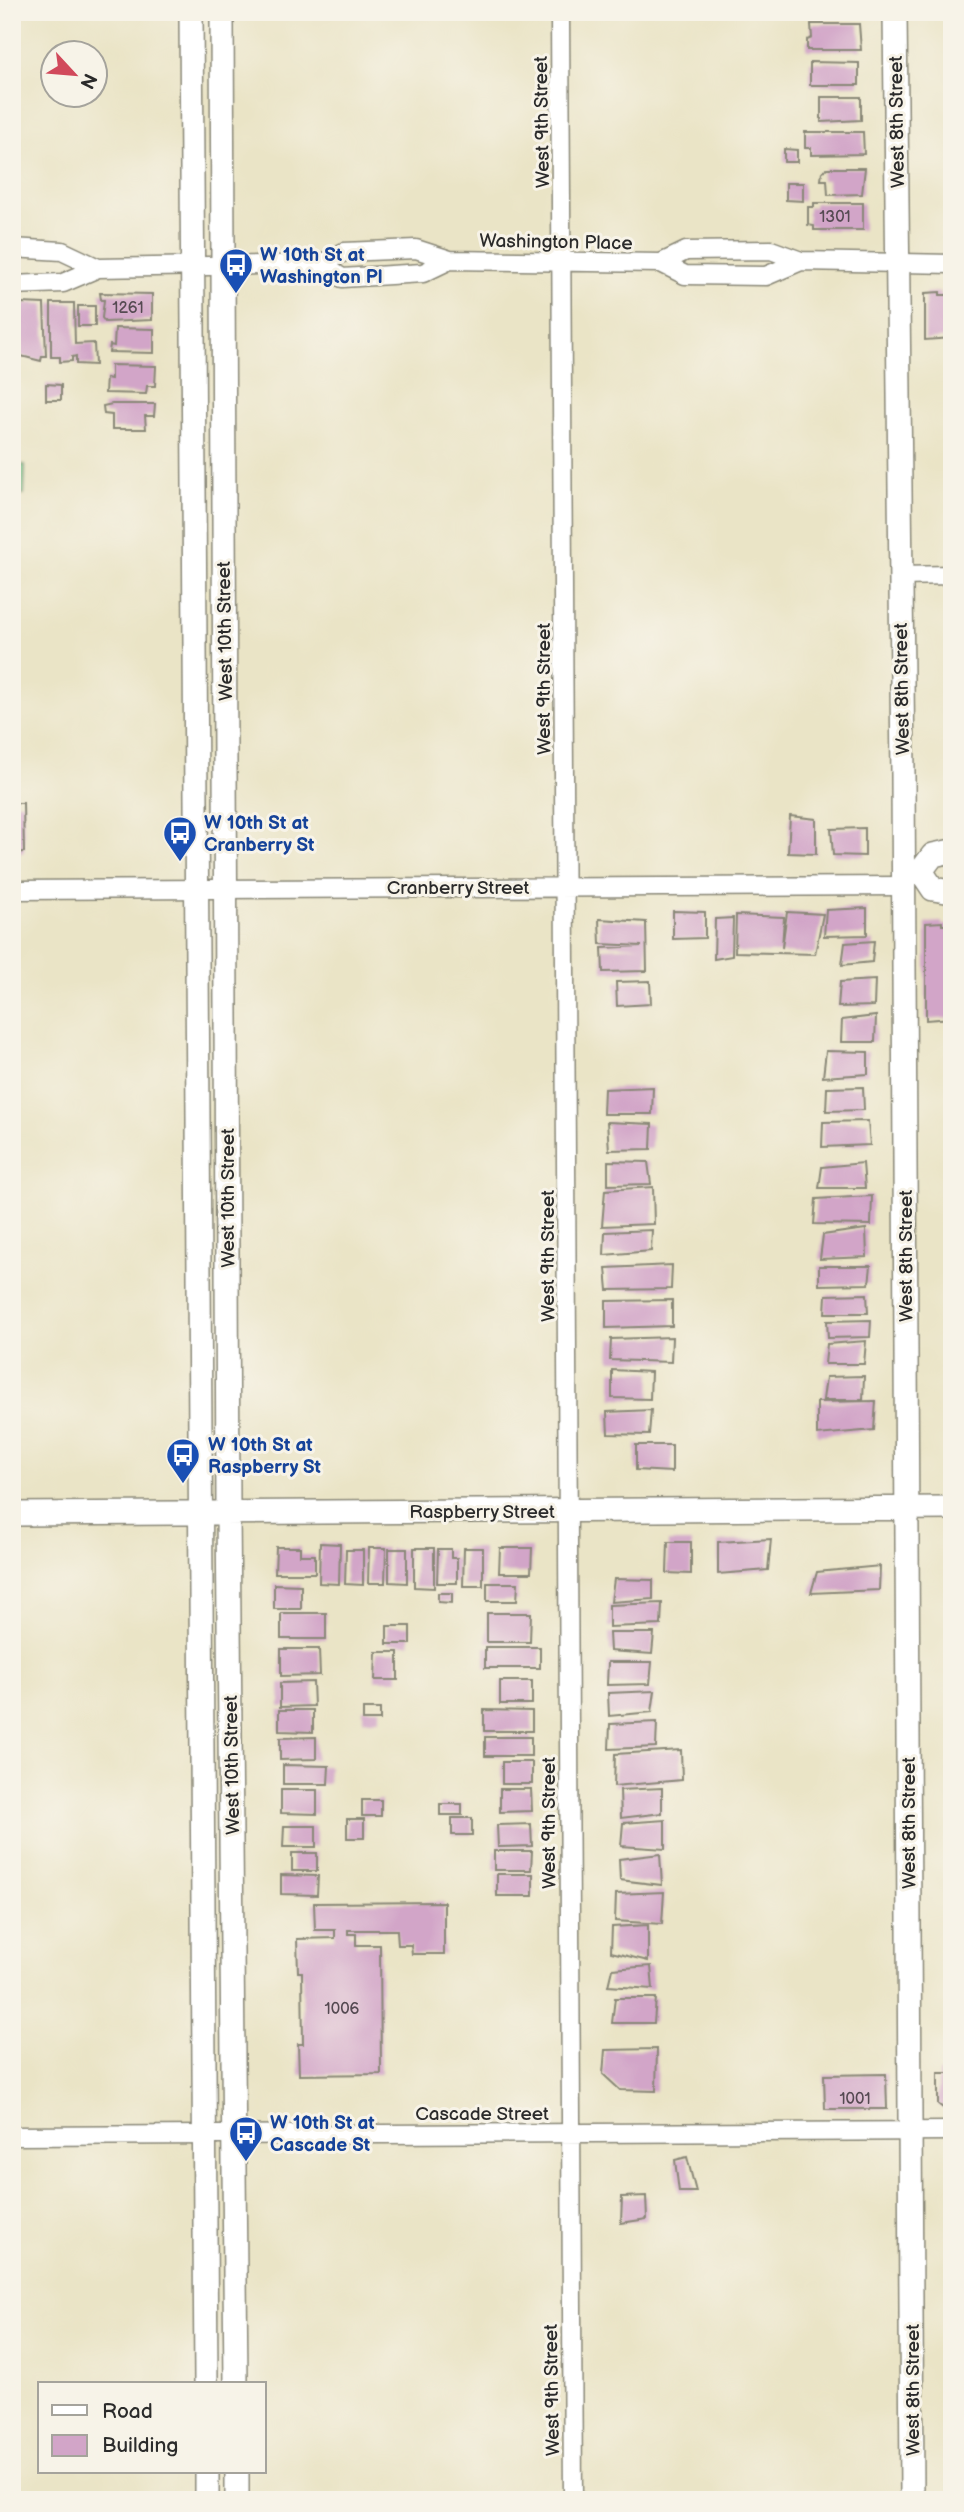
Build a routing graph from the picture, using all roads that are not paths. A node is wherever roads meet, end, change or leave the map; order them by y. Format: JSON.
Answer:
{"nodes":[{"id":1,"x":191,"y":12,"type":"edge"},
{"id":2,"x":222,"y":12,"type":"edge"},
{"id":3,"x":561,"y":12,"type":"edge"},
{"id":4,"x":895,"y":12,"type":"edge"},
{"id":5,"x":12,"y":248,"type":"edge"},
{"id":6,"x":450,"y":260,"type":"junction"},
{"id":7,"x":801,"y":261,"type":"junction"},
{"id":8,"x":563,"y":263,"type":"junction"},
{"id":9,"x":662,"y":263,"type":"junction"},
{"id":10,"x":322,"y":264,"type":"junction"},
{"id":11,"x":952,"y":264,"type":"edge"},
{"id":12,"x":221,"y":265,"type":"junction"},
{"id":13,"x":896,"y":265,"type":"junction"},
{"id":14,"x":194,"y":266,"type":"junction"},
{"id":15,"x":98,"y":268,"type":"junction"},
{"id":16,"x":12,"y":285,"type":"edge"},
{"id":17,"x":952,"y":575,"type":"edge"},
{"id":18,"x":899,"y":576,"type":"junction"},
{"id":19,"x":195,"y":578,"type":"junction"},
{"id":20,"x":224,"y":578,"type":"junction"},
{"id":21,"x":952,"y":851,"type":"edge"},
{"id":22,"x":909,"y":875,"type":"junction"},
{"id":23,"x":565,"y":886,"type":"junction"},
{"id":24,"x":227,"y":889,"type":"junction"},
{"id":25,"x":12,"y":890,"type":"edge"},
{"id":26,"x":196,"y":890,"type":"junction"},
{"id":27,"x":952,"y":892,"type":"edge"},
{"id":28,"x":198,"y":1202,"type":"junction"},
{"id":29,"x":228,"y":1202,"type":"junction"},
{"id":30,"x":907,"y":1508,"type":"junction"},
{"id":31,"x":952,"y":1508,"type":"edge"},
{"id":32,"x":569,"y":1511,"type":"junction"},
{"id":33,"x":200,"y":1512,"type":"junction"},
{"id":34,"x":228,"y":1512,"type":"junction"},
{"id":35,"x":12,"y":1514,"type":"edge"},
{"id":36,"x":203,"y":1916,"type":"junction"},
{"id":37,"x":232,"y":1916,"type":"junction"},
{"id":38,"x":952,"y":2131,"type":"edge"},
{"id":39,"x":910,"y":2132,"type":"junction"},
{"id":40,"x":569,"y":2133,"type":"junction"},
{"id":41,"x":205,"y":2135,"type":"junction"},
{"id":42,"x":235,"y":2135,"type":"junction"},
{"id":43,"x":12,"y":2136,"type":"edge"},
{"id":44,"x":206,"y":2382,"type":"edge"},
{"id":45,"x":236,"y":2382,"type":"edge"},
{"id":46,"x":207,"y":2474,"type":"edge"},
{"id":47,"x":237,"y":2474,"type":"edge"},
{"id":48,"x":207,"y":2500,"type":"edge"},
{"id":49,"x":237,"y":2500,"type":"edge"},
{"id":50,"x":573,"y":2500,"type":"edge"},
{"id":51,"x":912,"y":2500,"type":"edge"}],
"edges":[{"from":1,"to":14,"type":"street","name":"West 10th Street"},
{"from":2,"to":12,"type":"street","name":"West 10th Street"},
{"from":3,"to":8,"type":"street","name":"West 9th Street"},
{"from":4,"to":13,"type":"street","name":"West 8th Street"},
{"from":5,"to":15,"type":"street","name":"Washington Place"},
{"from":6,"to":8,"type":"street","name":"Washington Place"},
{"from":6,"to":10,"type":"street","name":"Washington Place"},
{"from":6,"to":10,"type":"street","name":"Washington Place"},
{"from":7,"to":9,"type":"street","name":"Washington Place"},
{"from":7,"to":9,"type":"street","name":"Washington Place"},
{"from":7,"to":13,"type":"street","name":"Washington Place"},
{"from":8,"to":9,"type":"street","name":"Washington Place"},
{"from":8,"to":23,"type":"street","name":"West 9th Street"},
{"from":10,"to":12,"type":"street","name":"Washington Place"},
{"from":11,"to":13,"type":"street","name":"Washington Place"},
{"from":12,"to":14,"type":"street","name":"Washington Place"},
{"from":12,"to":20,"type":"street","name":"West 10th Street"},
{"from":13,"to":18,"type":"street","name":"West 8th Street"},
{"from":14,"to":15,"type":"street","name":"Washington Place"},
{"from":14,"to":19,"type":"street","name":"West 10th Street"},
{"from":15,"to":16,"type":"street","name":"Washington Place"},
{"from":17,"to":18,"type":"street"},
{"from":18,"to":22,"type":"street","name":"West 8th Street"},
{"from":19,"to":20,"type":"street"},
{"from":19,"to":26,"type":"street","name":"West 10th Street"},
{"from":20,"to":24,"type":"street","name":"West 10th Street"},
{"from":21,"to":22,"type":"street"},
{"from":22,"to":23,"type":"street","name":"Cranberry Street"},
{"from":22,"to":27,"type":"street"},
{"from":22,"to":30,"type":"street","name":"West 8th Street"},
{"from":23,"to":24,"type":"street","name":"Cranberry Street"},
{"from":23,"to":32,"type":"street","name":"West 9th Street"},
{"from":24,"to":26,"type":"street","name":"Cranberry Street"},
{"from":24,"to":29,"type":"street","name":"West 10th Street"},
{"from":25,"to":26,"type":"street","name":"Cranberry Street"},
{"from":26,"to":28,"type":"street","name":"West 10th Street"},
{"from":28,"to":29,"type":"street"},
{"from":28,"to":33,"type":"street","name":"West 10th Street"},
{"from":29,"to":34,"type":"street","name":"West 10th Street"},
{"from":30,"to":31,"type":"street","name":"Raspberry Street"},
{"from":30,"to":32,"type":"street","name":"Raspberry Street"},
{"from":30,"to":39,"type":"street","name":"West 8th Street"},
{"from":32,"to":34,"type":"street","name":"Raspberry Street"},
{"from":32,"to":40,"type":"street","name":"West 9th Street"},
{"from":33,"to":34,"type":"street","name":"Raspberry Street"},
{"from":33,"to":35,"type":"street","name":"Raspberry Street"},
{"from":33,"to":36,"type":"street","name":"West 10th Street"},
{"from":34,"to":37,"type":"street","name":"West 10th Street"},
{"from":36,"to":37,"type":"street"},
{"from":36,"to":41,"type":"street","name":"West 10th Street"},
{"from":37,"to":42,"type":"street","name":"West 10th Street"},
{"from":38,"to":39,"type":"street","name":"Cascade Street"},
{"from":39,"to":40,"type":"street","name":"Cascade Street"},
{"from":39,"to":51,"type":"street","name":"West 8th Street"},
{"from":40,"to":42,"type":"street","name":"Cascade Street"},
{"from":40,"to":50,"type":"street","name":"West 9th Street"},
{"from":41,"to":42,"type":"street","name":"Cascade Street"},
{"from":41,"to":43,"type":"street","name":"Cascade Street"},
{"from":41,"to":44,"type":"street","name":"West 10th Street"},
{"from":42,"to":45,"type":"street","name":"West 10th Street"},
{"from":46,"to":48,"type":"street"},
{"from":47,"to":49,"type":"street"}]}
